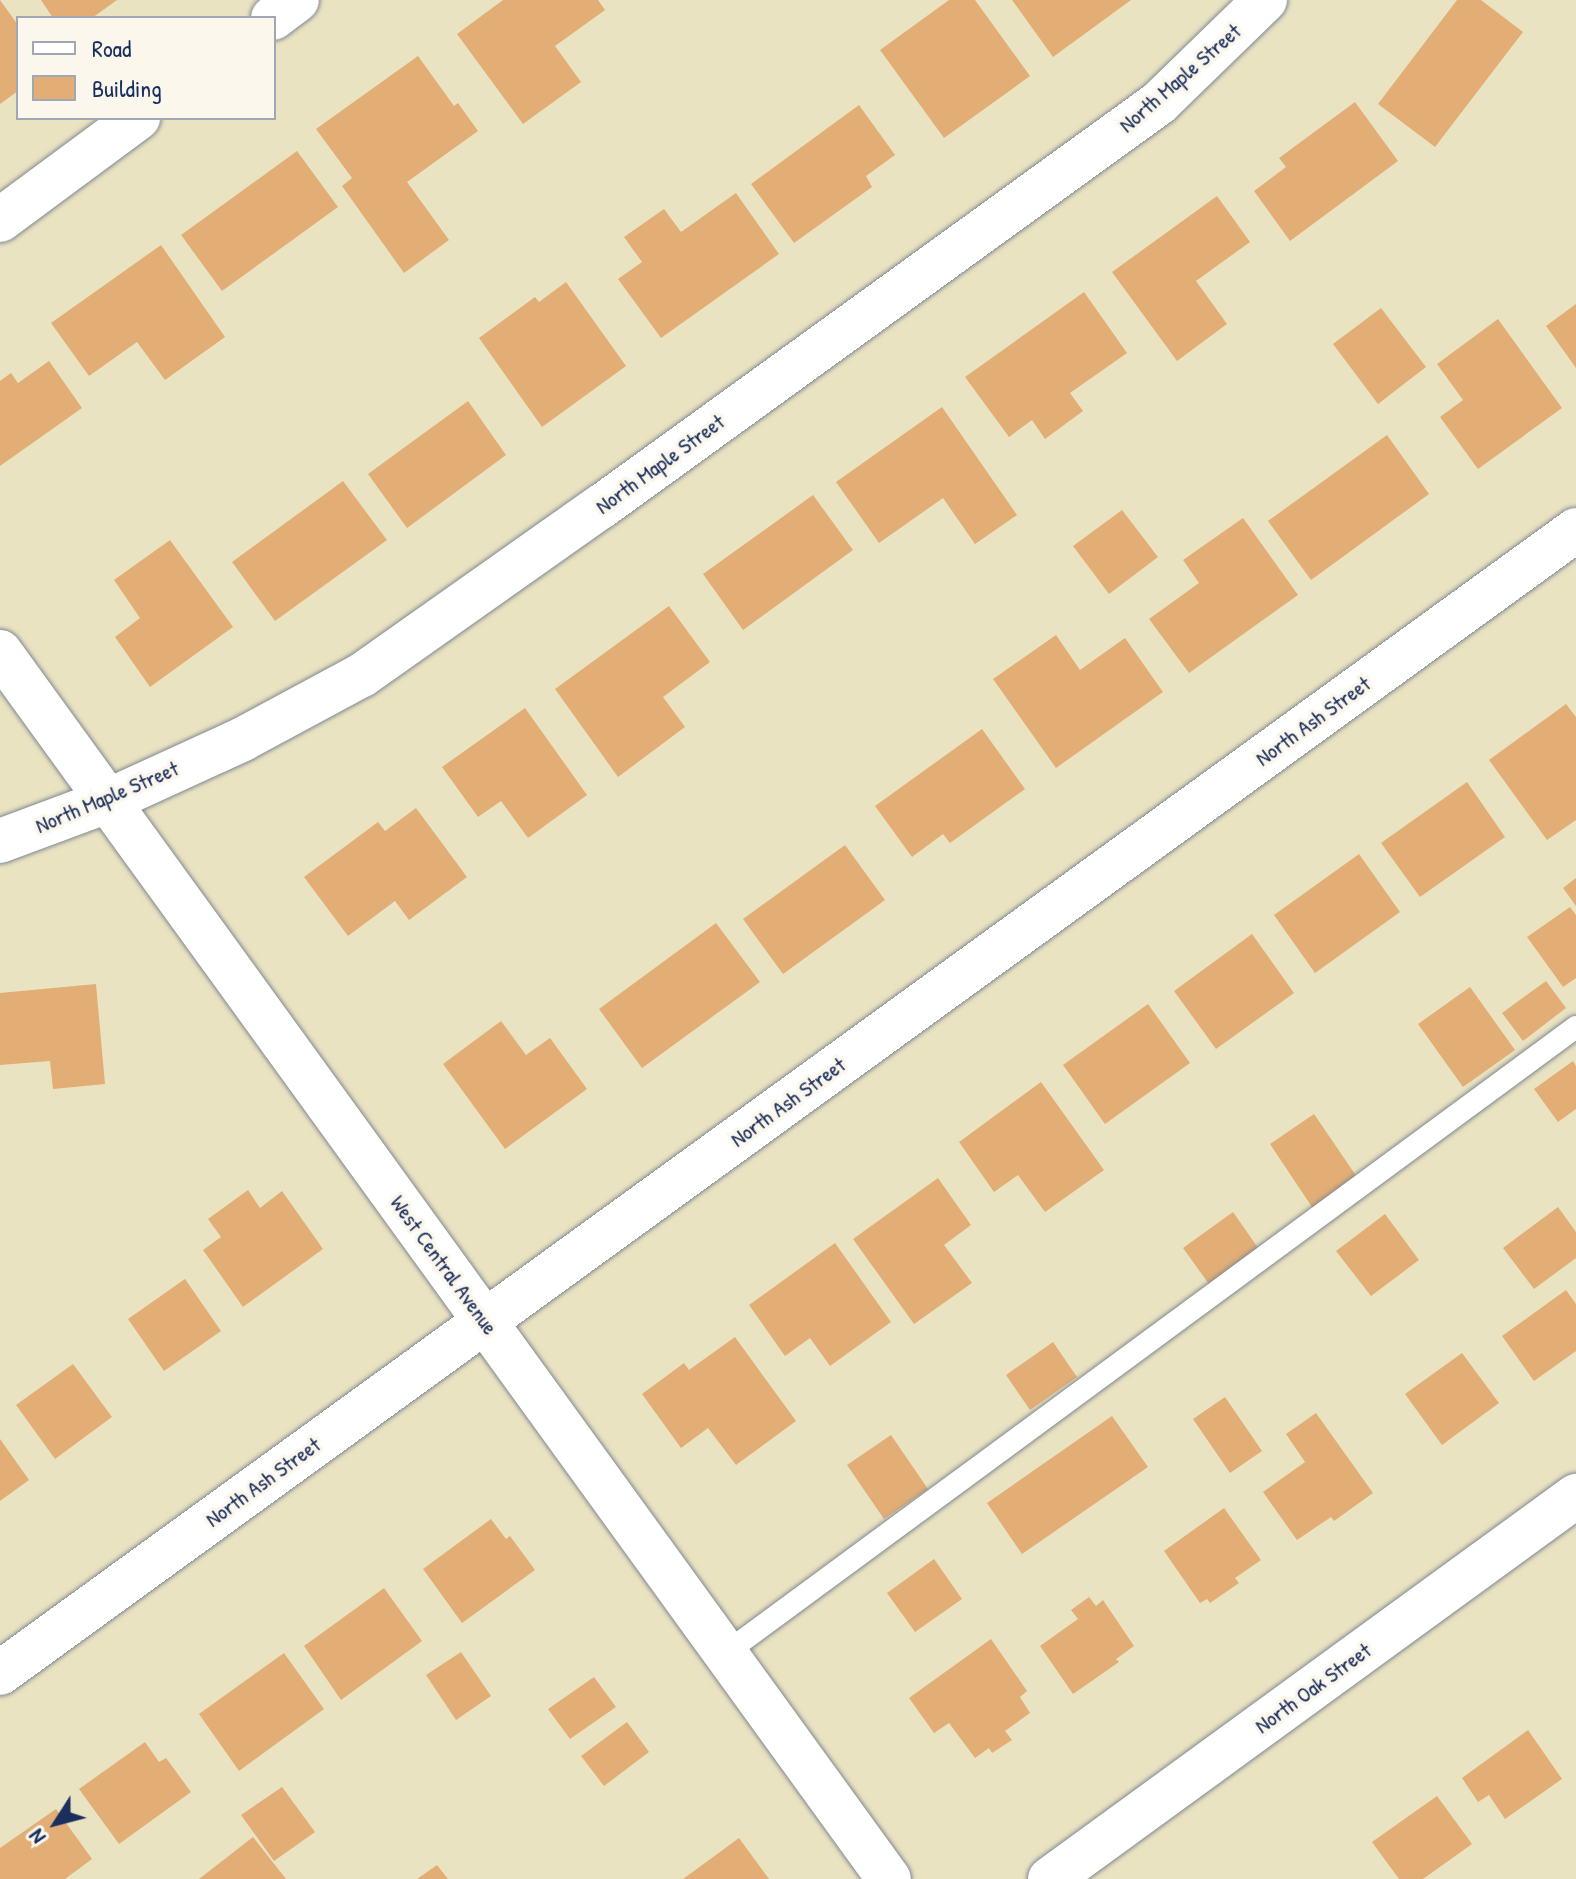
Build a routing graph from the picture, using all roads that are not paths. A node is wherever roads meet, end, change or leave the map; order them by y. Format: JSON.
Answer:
{"nodes":[{"id":1,"x":297,"y":0,"type":"edge"},
{"id":2,"x":1265,"y":0,"type":"edge"},
{"id":3,"x":276,"y":16,"type":"edge"},
{"id":4,"x":135,"y":120,"type":"edge"},
{"id":5,"x":0,"y":220,"type":"edge"},
{"id":6,"x":1576,"y":530,"type":"edge"},
{"id":7,"x":0,"y":652,"type":"edge"},
{"id":8,"x":110,"y":800,"type":"junction"},
{"id":9,"x":0,"y":841,"type":"edge"},
{"id":10,"x":1576,"y":1027,"type":"edge"},
{"id":11,"x":485,"y":1322,"type":"junction"},
{"id":12,"x":1576,"y":1496,"type":"edge"},
{"id":13,"x":727,"y":1652,"type":"junction"},
{"id":14,"x":0,"y":1673,"type":"edge"},
{"id":15,"x":889,"y":1879,"type":"edge"},
{"id":16,"x":1050,"y":1879,"type":"edge"}],
"edges":[{"from":1,"to":3,"type":"main road"},
{"from":2,"to":8,"type":"main road","name":"North Maple Street"},
{"from":4,"to":5,"type":"main road"},
{"from":6,"to":11,"type":"main road","name":"North Ash Street"},
{"from":7,"to":8,"type":"main road","name":"West Central Avenue"},
{"from":8,"to":9,"type":"main road","name":"North Maple Street"},
{"from":8,"to":11,"type":"main road","name":"West Central Avenue"},
{"from":10,"to":13,"type":"lane"},
{"from":11,"to":13,"type":"main road","name":"West Central Avenue"},
{"from":11,"to":14,"type":"main road","name":"North Ash Street"},
{"from":12,"to":16,"type":"main road","name":"North Oak Street"},
{"from":13,"to":15,"type":"main road","name":"West Central Avenue"}]}
